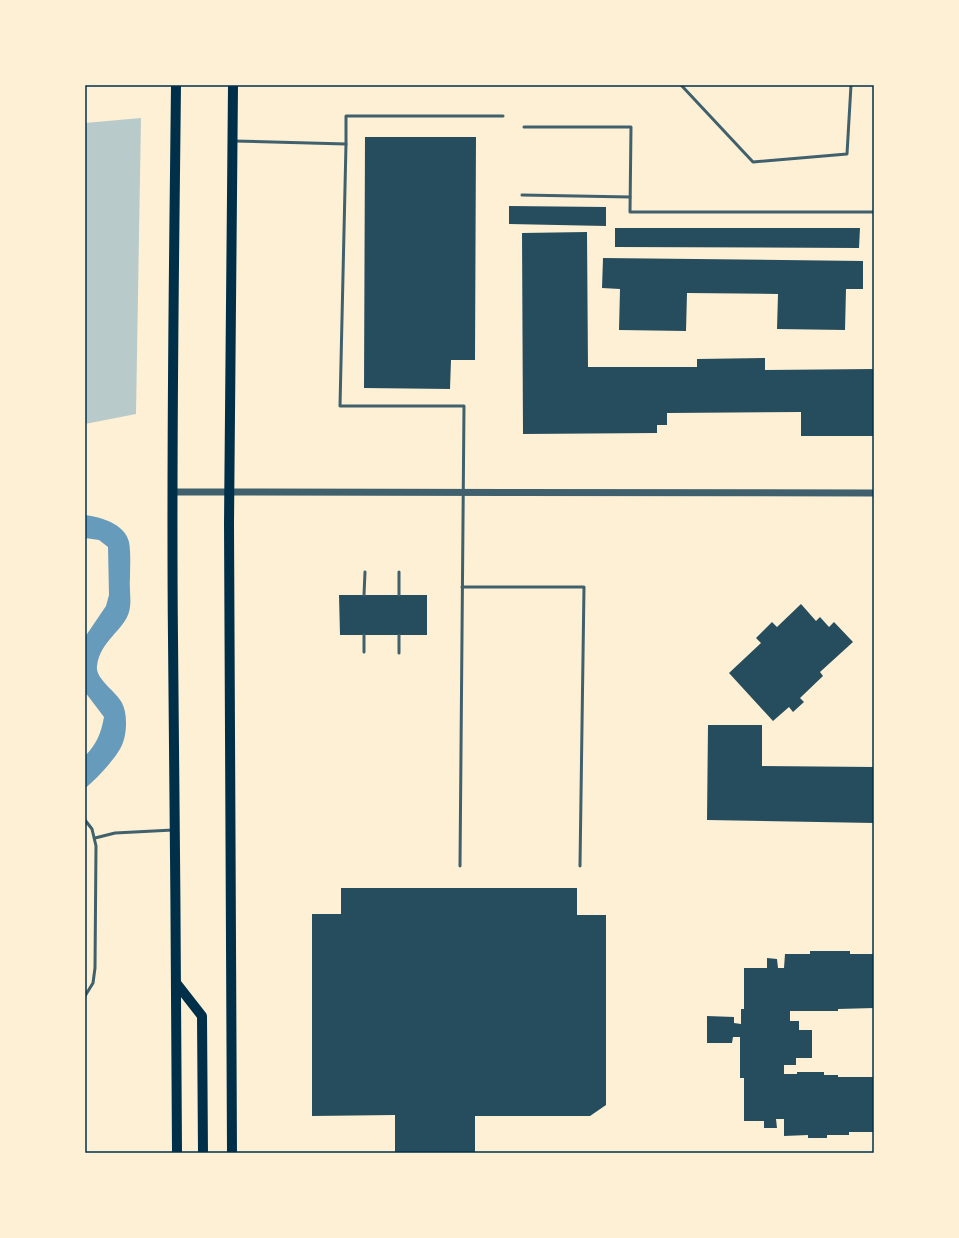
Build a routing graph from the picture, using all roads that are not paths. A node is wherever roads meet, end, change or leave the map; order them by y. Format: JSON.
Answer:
{"nodes":[{"id":1,"x":176,"y":85,"type":"edge"},
{"id":2,"x":234,"y":85,"type":"edge"},
{"id":3,"x":681,"y":85,"type":"edge"},
{"id":4,"x":851,"y":85,"type":"edge"},
{"id":5,"x":503,"y":116,"type":"dead end"},
{"id":6,"x":524,"y":127,"type":"dead end"},
{"id":7,"x":233,"y":141,"type":"junction"},
{"id":8,"x":346,"y":144,"type":"junction"},
{"id":9,"x":522,"y":195,"type":"dead end"},
{"id":10,"x":630,"y":197,"type":"junction"},
{"id":11,"x":874,"y":212,"type":"edge"},
{"id":12,"x":173,"y":492,"type":"junction"},
{"id":13,"x":230,"y":493,"type":"junction"},
{"id":14,"x":874,"y":493,"type":"edge"},
{"id":15,"x":462,"y":494,"type":"junction"},
{"id":16,"x":365,"y":572,"type":"dead end"},
{"id":17,"x":399,"y":572,"type":"dead end"},
{"id":18,"x":462,"y":587,"type":"junction"},
{"id":19,"x":364,"y":595,"type":"dead end"},
{"id":20,"x":399,"y":595,"type":"dead end"},
{"id":21,"x":364,"y":635,"type":"dead end"},
{"id":22,"x":399,"y":635,"type":"dead end"},
{"id":23,"x":364,"y":652,"type":"dead end"},
{"id":24,"x":399,"y":653,"type":"dead end"},
{"id":25,"x":85,"y":820,"type":"edge"},
{"id":26,"x":175,"y":830,"type":"junction"},
{"id":27,"x":95,"y":838,"type":"junction"},
{"id":28,"x":460,"y":866,"type":"dead end"},
{"id":29,"x":580,"y":866,"type":"dead end"},
{"id":30,"x":177,"y":984,"type":"junction"},
{"id":31,"x":85,"y":996,"type":"edge"},
{"id":32,"x":177,"y":1153,"type":"edge"},
{"id":33,"x":203,"y":1153,"type":"edge"},
{"id":34,"x":232,"y":1153,"type":"edge"}],
"edges":[{"from":1,"to":12,"type":"main road"},
{"from":2,"to":7,"type":"main road"},
{"from":3,"to":4,"type":"lane"},
{"from":5,"to":8,"type":"lane"},
{"from":6,"to":10,"type":"lane"},
{"from":7,"to":8,"type":"lane"},
{"from":7,"to":13,"type":"main road"},
{"from":8,"to":15,"type":"lane"},
{"from":9,"to":10,"type":"lane"},
{"from":10,"to":11,"type":"lane"},
{"from":12,"to":13,"type":"street"},
{"from":12,"to":26,"type":"main road"},
{"from":13,"to":15,"type":"street"},
{"from":13,"to":34,"type":"main road"},
{"from":14,"to":15,"type":"street"},
{"from":15,"to":18,"type":"lane"},
{"from":16,"to":19,"type":"lane"},
{"from":17,"to":20,"type":"lane"},
{"from":18,"to":28,"type":"lane"},
{"from":18,"to":29,"type":"lane"},
{"from":21,"to":23,"type":"lane"},
{"from":22,"to":24,"type":"lane"},
{"from":25,"to":27,"type":"lane"},
{"from":26,"to":27,"type":"lane"},
{"from":26,"to":30,"type":"main road"},
{"from":27,"to":31,"type":"lane"},
{"from":30,"to":32,"type":"main road"},
{"from":30,"to":33,"type":"main road"}]}
